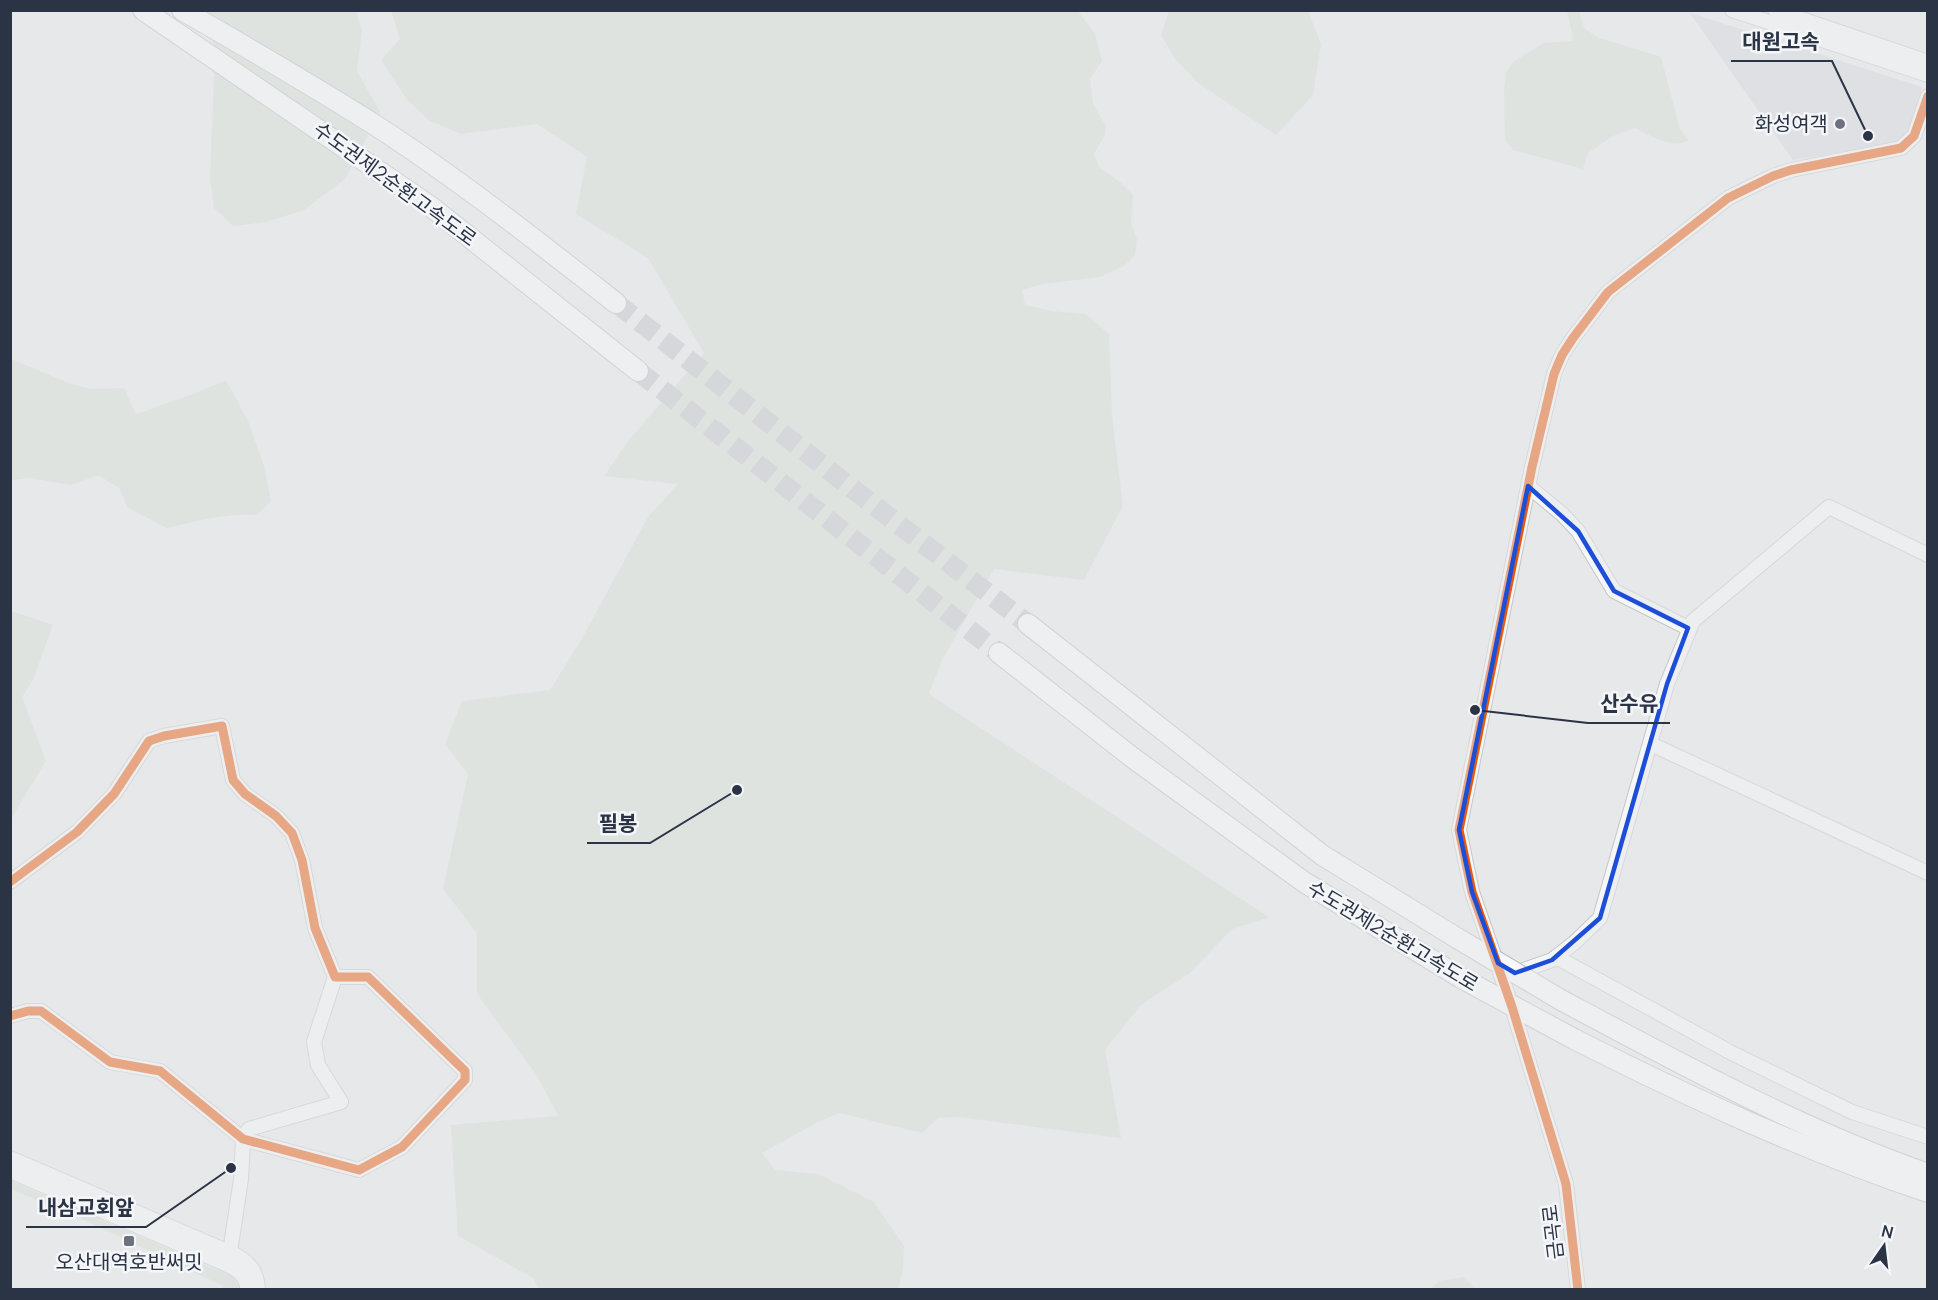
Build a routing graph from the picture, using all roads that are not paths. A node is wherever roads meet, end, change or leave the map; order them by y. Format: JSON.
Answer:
{"nodes":[{"id":1,"x":143,"y":10,"type":"edge"},
{"id":2,"x":182,"y":10,"type":"edge"},
{"id":3,"x":1732,"y":10,"type":"edge"},
{"id":4,"x":1775,"y":10,"type":"edge"},
{"id":5,"x":1791,"y":10,"type":"edge"},
{"id":6,"x":1830,"y":29,"type":"junction"},
{"id":7,"x":1928,"y":62,"type":"edge"},
{"id":8,"x":1928,"y":75,"type":"edge"},
{"id":9,"x":1928,"y":96,"type":"edge"},
{"id":10,"x":616,"y":303,"type":"tunnel mouth"},
{"id":11,"x":638,"y":370,"type":"tunnel mouth"},
{"id":12,"x":1528,"y":486,"type":"junction"},
{"id":13,"x":1928,"y":555,"type":"edge"},
{"id":14,"x":1028,"y":624,"type":"tunnel mouth"},
{"id":15,"x":1688,"y":628,"type":"junction"},
{"id":16,"x":999,"y":653,"type":"tunnel mouth"},
{"id":17,"x":1651,"y":744,"type":"junction"},
{"id":18,"x":1928,"y":873,"type":"edge"},
{"id":19,"x":10,"y":882,"type":"edge"},
{"id":20,"x":1556,"y":957,"type":"junction"},
{"id":21,"x":335,"y":977,"type":"junction"},
{"id":22,"x":1503,"y":977,"type":"junction"},
{"id":23,"x":10,"y":1016,"type":"edge"},
{"id":24,"x":1928,"y":1137,"type":"edge"},
{"id":25,"x":243,"y":1139,"type":"junction"},
{"id":26,"x":10,"y":1158,"type":"edge"},
{"id":27,"x":10,"y":1171,"type":"edge"},
{"id":28,"x":1928,"y":1174,"type":"edge"},
{"id":29,"x":1928,"y":1192,"type":"edge"},
{"id":30,"x":230,"y":1252,"type":"junction"},
{"id":31,"x":247,"y":1290,"type":"edge"},
{"id":32,"x":258,"y":1290,"type":"edge"},
{"id":33,"x":1578,"y":1290,"type":"edge"}],
"edges":[{"from":1,"to":11,"type":"highway","name":"수도권제2순환고속도로"},
{"from":2,"to":10,"type":"highway","name":"수도권제2순환고속도로"},
{"from":3,"to":8,"type":"street"},
{"from":4,"to":6,"type":"street"},
{"from":5,"to":6,"type":"street"},
{"from":6,"to":7,"type":"street"},
{"from":9,"to":12,"type":"street","name":"금곡로"},
{"from":12,"to":15,"type":"street"},
{"from":12,"to":22,"type":"street","name":"금곡로"},
{"from":13,"to":15,"type":"street"},
{"from":14,"to":28,"type":"highway","name":"수도권제2순환고속도로","bridge":true},
{"from":15,"to":17,"type":"street"},
{"from":16,"to":29,"type":"highway","name":"수도권제2순환고속도로","bridge":true},
{"from":17,"to":18,"type":"street"},
{"from":17,"to":20,"type":"street"},
{"from":19,"to":21,"type":"street"},
{"from":20,"to":22,"type":"street"},
{"from":20,"to":24,"type":"street"},
{"from":21,"to":25,"type":"street"},
{"from":21,"to":25,"type":"street"},
{"from":22,"to":33,"type":"street","name":"금곡로"},
{"from":23,"to":25,"type":"street"},
{"from":25,"to":30,"type":"street"},
{"from":26,"to":30,"type":"street"},
{"from":27,"to":31,"type":"street"},
{"from":30,"to":32,"type":"street"}]}
